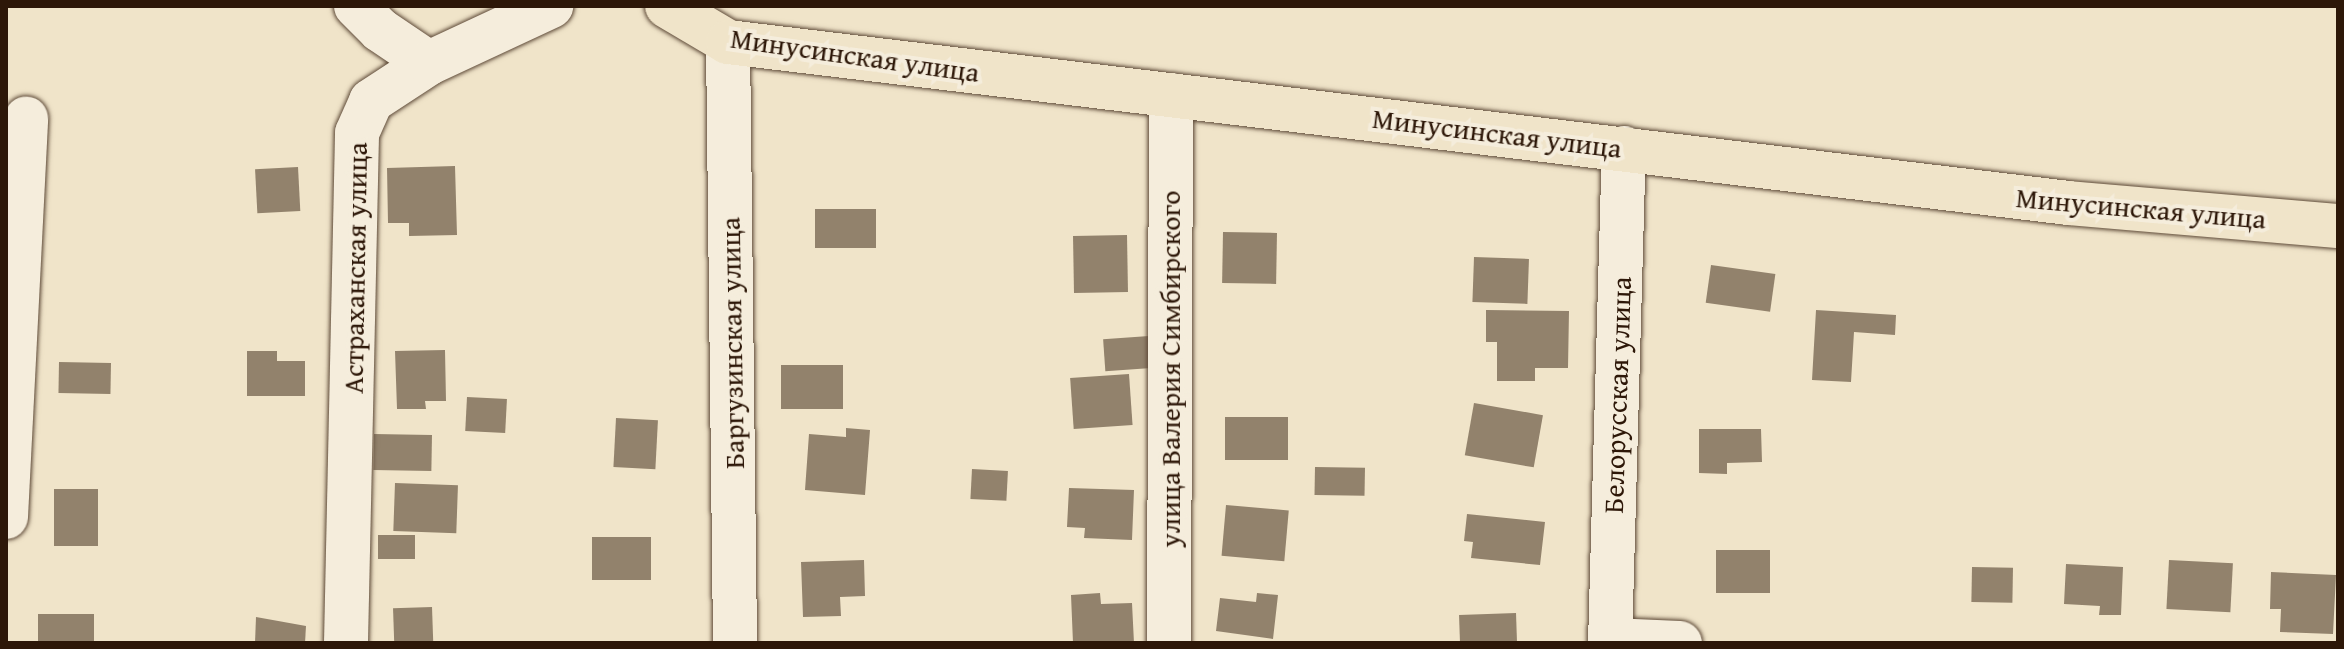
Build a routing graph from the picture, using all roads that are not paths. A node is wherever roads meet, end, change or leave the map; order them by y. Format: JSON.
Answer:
{"nodes":[{"id":1,"x":356,"y":6,"type":"edge"},
{"id":2,"x":551,"y":6,"type":"edge"},
{"id":3,"x":667,"y":6,"type":"edge"},
{"id":4,"x":728,"y":42,"type":"junction"},
{"id":5,"x":429,"y":63,"type":"junction"},
{"id":6,"x":1171,"y":95,"type":"junction"},
{"id":7,"x":26,"y":119,"type":"dead end"},
{"id":8,"x":1624,"y":148,"type":"junction"},
{"id":9,"x":2338,"y":226,"type":"edge"},
{"id":10,"x":6,"y":517,"type":"edge"},
{"id":11,"x":1610,"y":642,"type":"edge"},
{"id":12,"x":346,"y":643,"type":"edge"},
{"id":13,"x":735,"y":643,"type":"edge"},
{"id":14,"x":1169,"y":643,"type":"edge"},
{"id":15,"x":1680,"y":643,"type":"edge"}],
"edges":[{"from":1,"to":5,"type":"street"},
{"from":2,"to":5,"type":"street","name":"Астраханская улица"},
{"from":3,"to":4,"type":"main road","name":"Минусинская улица"},
{"from":4,"to":6,"type":"main road","name":"Минусинская улица"},
{"from":4,"to":13,"type":"street","name":"Баргузинская улица"},
{"from":5,"to":12,"type":"street","name":"Астраханская улица"},
{"from":6,"to":8,"type":"main road","name":"Минусинская улица"},
{"from":6,"to":14,"type":"street","name":"улица Валерия Симбирского"},
{"from":7,"to":10,"type":"street"},
{"from":8,"to":9,"type":"main road","name":"Минусинская улица"},
{"from":8,"to":11,"type":"street","name":"Белорусская улица"},
{"from":11,"to":15,"type":"street"}]}
